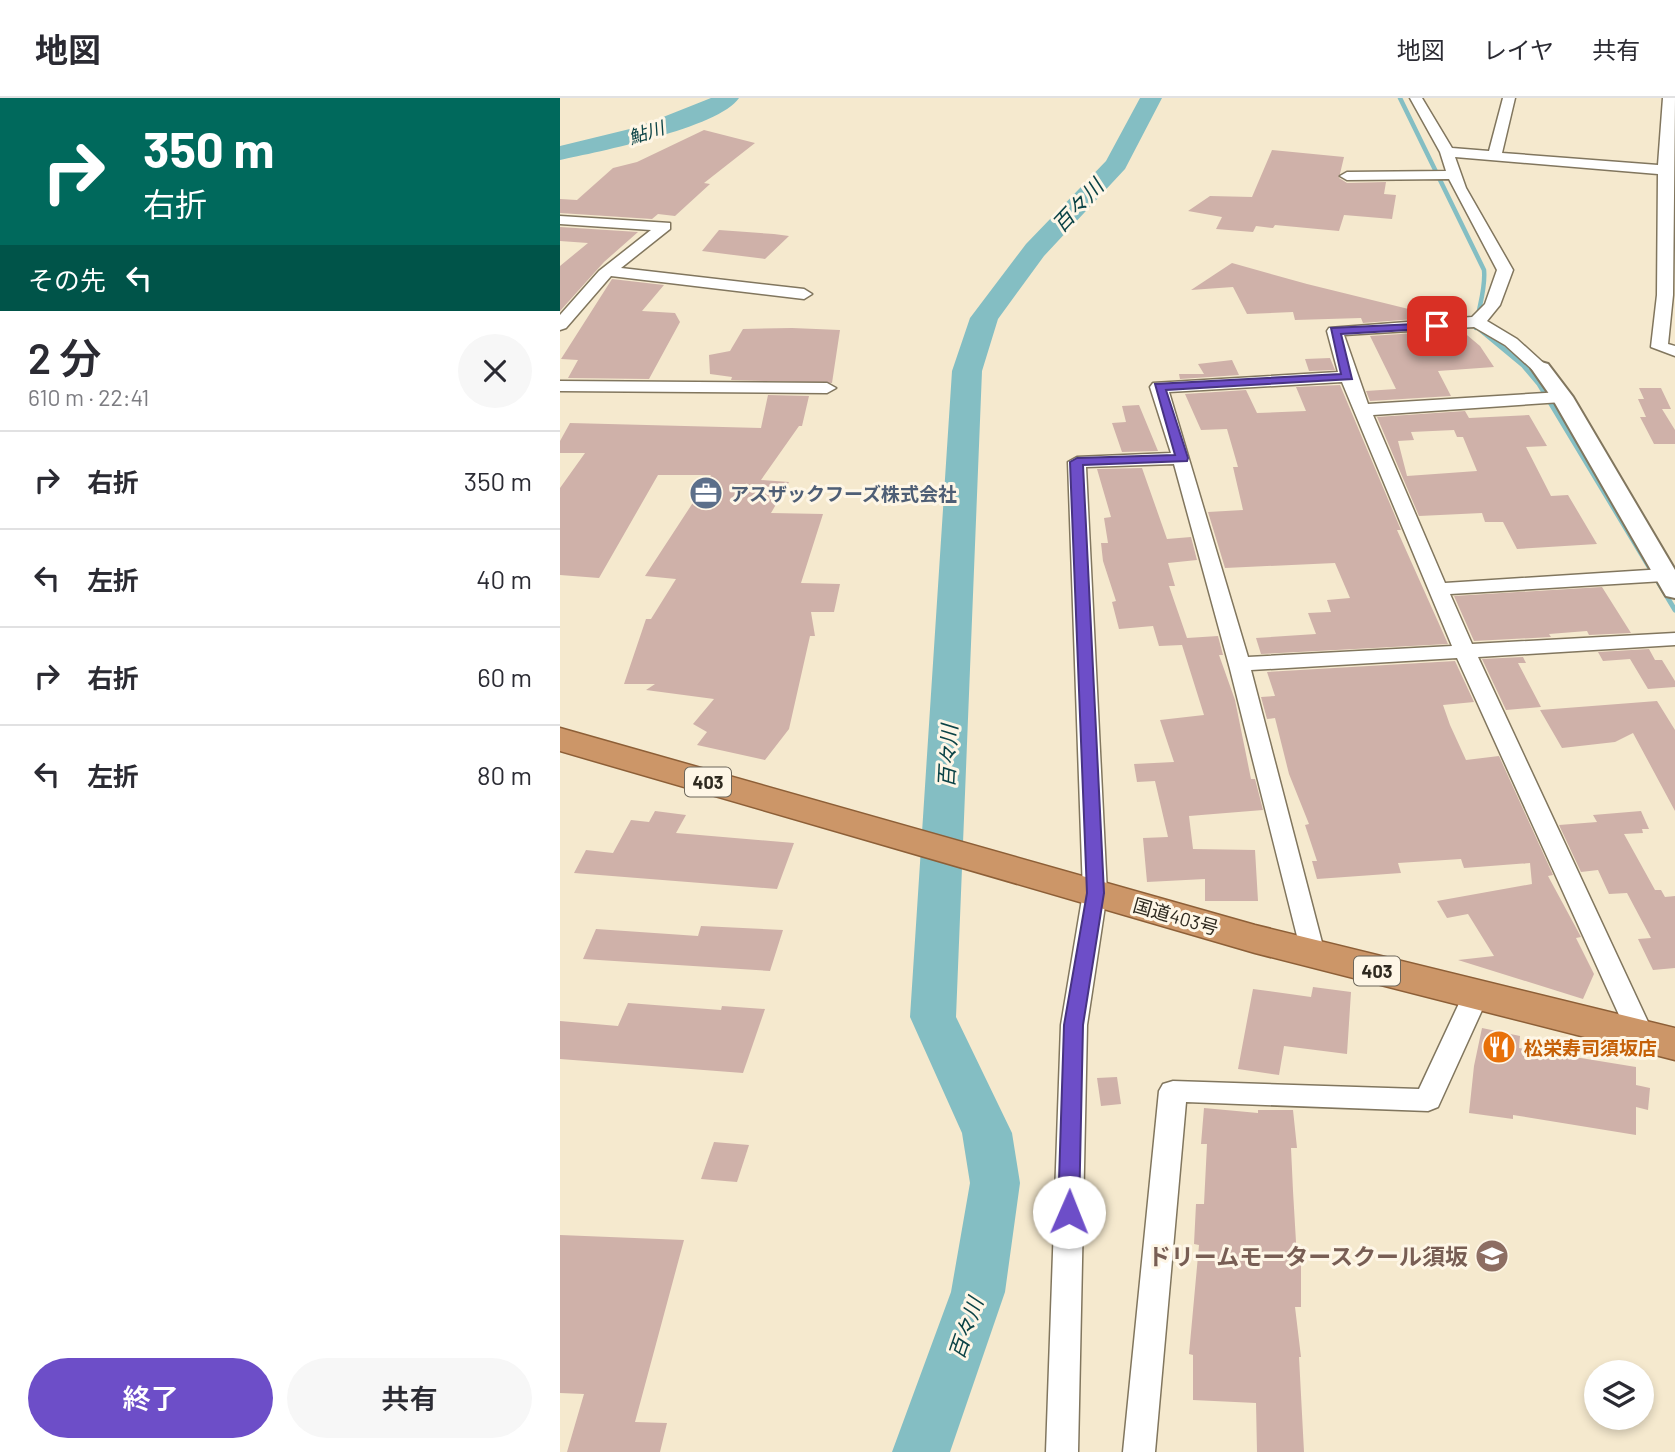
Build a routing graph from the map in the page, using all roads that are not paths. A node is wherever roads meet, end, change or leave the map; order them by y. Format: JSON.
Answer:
{"nodes":[{"id":1,"x":1416,"y":98,"type":"edge"},
{"id":2,"x":1509,"y":98,"type":"edge"},
{"id":3,"x":1669,"y":98,"type":"edge"},
{"id":4,"x":1447,"y":152,"type":"junction"},
{"id":5,"x":1495,"y":155,"type":"junction"},
{"id":6,"x":1670,"y":170,"type":"edge"},
{"id":7,"x":1452,"y":175,"type":"junction"},
{"id":8,"x":1348,"y":176,"type":"dead end"},
{"id":9,"x":560,"y":220,"type":"edge"},
{"id":10,"x":608,"y":271,"type":"junction"},
{"id":11,"x":804,"y":294,"type":"dead end"},
{"id":12,"x":1477,"y":322,"type":"junction"},
{"id":13,"x":560,"y":325,"type":"edge"},
{"id":14,"x":1675,"y":351,"type":"edge"},
{"id":15,"x":1541,"y":369,"type":"joint"},
{"id":16,"x":1348,"y":377,"type":"junction"},
{"id":17,"x":560,"y":386,"type":"edge"},
{"id":18,"x":827,"y":388,"type":"dead end"},
{"id":19,"x":1562,"y":397,"type":"junction"},
{"id":20,"x":1363,"y":410,"type":"junction"},
{"id":21,"x":1182,"y":458,"type":"junction"},
{"id":22,"x":1670,"y":583,"type":"edge"},
{"id":23,"x":1439,"y":589,"type":"junction"},
{"id":24,"x":1675,"y":639,"type":"edge"},
{"id":25,"x":1465,"y":652,"type":"junction"},
{"id":26,"x":1241,"y":664,"type":"junction"},
{"id":27,"x":560,"y":739,"type":"edge"},
{"id":28,"x":1089,"y":891,"type":"junction"},
{"id":29,"x":1312,"y":954,"type":"junction"},
{"id":30,"x":1475,"y":997,"type":"junction"},
{"id":31,"x":1659,"y":1041,"type":"edge"},
{"id":32,"x":1062,"y":1452,"type":"edge"},
{"id":33,"x":1139,"y":1452,"type":"edge"}],
"edges":[{"from":1,"to":4,"type":"street"},
{"from":2,"to":5,"type":"street"},
{"from":3,"to":6,"type":"street"},
{"from":4,"to":5,"type":"street"},
{"from":4,"to":7,"type":"street"},
{"from":5,"to":6,"type":"street"},
{"from":6,"to":14,"type":"street"},
{"from":7,"to":8,"type":"street"},
{"from":7,"to":12,"type":"street"},
{"from":9,"to":10,"type":"street"},
{"from":10,"to":11,"type":"street"},
{"from":10,"to":13,"type":"street"},
{"from":12,"to":15,"type":"street"},
{"from":12,"to":16,"type":"street"},
{"from":15,"to":19,"type":"street"},
{"from":16,"to":20,"type":"street"},
{"from":16,"to":21,"type":"street"},
{"from":17,"to":18,"type":"street"},
{"from":19,"to":20,"type":"street"},
{"from":19,"to":22,"type":"street"},
{"from":20,"to":23,"type":"street"},
{"from":21,"to":26,"type":"street"},
{"from":21,"to":28,"type":"street"},
{"from":22,"to":23,"type":"street"},
{"from":23,"to":25,"type":"street"},
{"from":24,"to":25,"type":"street"},
{"from":25,"to":26,"type":"street"},
{"from":25,"to":31,"type":"street"},
{"from":26,"to":29,"type":"street"},
{"from":27,"to":28,"type":"highway","name":"国道403号","number":"403"},
{"from":28,"to":29,"type":"highway","name":"国道403号","number":"403"},
{"from":28,"to":32,"type":"street"},
{"from":29,"to":30,"type":"highway","name":"国道403号","number":"403"},
{"from":30,"to":31,"type":"highway","name":"国道403号","number":"403"},
{"from":30,"to":33,"type":"street"}]}
